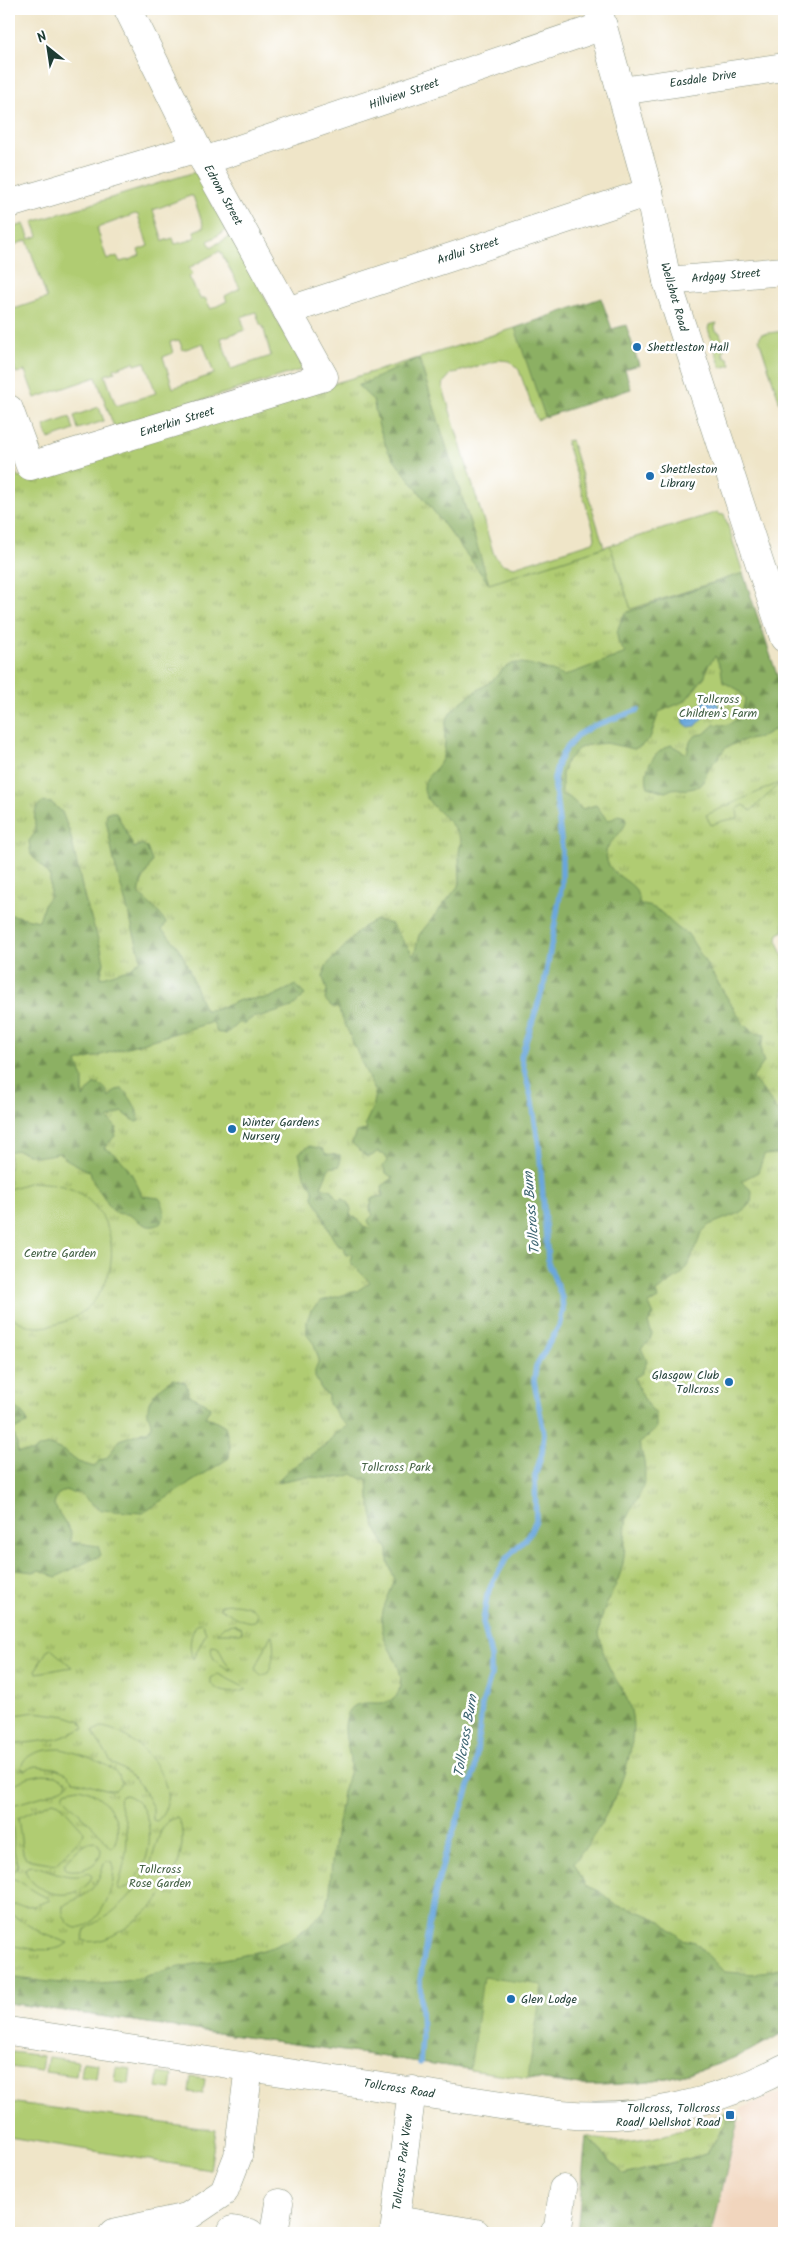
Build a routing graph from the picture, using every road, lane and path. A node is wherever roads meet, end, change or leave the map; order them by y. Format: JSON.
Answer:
{"nodes":[{"id":1,"x":132,"y":10,"type":"edge"},
{"id":2,"x":601,"y":17,"type":"edge"},
{"id":3,"x":784,"y":68,"type":"edge"},
{"id":4,"x":621,"y":91,"type":"junction"},
{"id":5,"x":201,"y":155,"type":"junction"},
{"id":6,"x":649,"y":192,"type":"junction"},
{"id":7,"x":9,"y":204,"type":"edge"},
{"id":8,"x":784,"y":271,"type":"edge"},
{"id":9,"x":667,"y":281,"type":"junction"},
{"id":10,"x":287,"y":311,"type":"junction"},
{"id":11,"x":324,"y":378,"type":"joint"},
{"id":12,"x":9,"y":409,"type":"edge"},
{"id":13,"x":778,"y":597,"type":"edge"},
{"id":14,"x":784,"y":638,"type":"edge"},
{"id":15,"x":9,"y":2031,"type":"edge"},
{"id":16,"x":249,"y":2066,"type":"junction"},
{"id":17,"x":784,"y":2068,"type":"edge"},
{"id":18,"x":412,"y":2090,"type":"junction"},
{"id":19,"x":563,"y":2190,"type":"dead end"},
{"id":20,"x":279,"y":2203,"type":"dead end"},
{"id":21,"x":395,"y":2227,"type":"edge"},
{"id":22,"x":131,"y":2231,"type":"edge"},
{"id":23,"x":274,"y":2233,"type":"edge"},
{"id":24,"x":476,"y":2233,"type":"edge"},
{"id":25,"x":554,"y":2233,"type":"edge"}],
"edges":[{"from":1,"to":5,"type":"street","name":"Edrom Street"},
{"from":2,"to":4,"type":"street","name":"Wellshot Road"},
{"from":2,"to":5,"type":"street","name":"Hillview Street"},
{"from":3,"to":4,"type":"street","name":"Easdale Drive"},
{"from":4,"to":6,"type":"street","name":"Wellshot Road"},
{"from":5,"to":7,"type":"street","name":"Hillview Street"},
{"from":5,"to":10,"type":"street","name":"Edrom Street"},
{"from":6,"to":9,"type":"street","name":"Wellshot Road"},
{"from":6,"to":10,"type":"street","name":"Ardlui Street"},
{"from":8,"to":9,"type":"street","name":"Ardgay Street"},
{"from":9,"to":13,"type":"street","name":"Wellshot Road"},
{"from":10,"to":11,"type":"street","name":"Edrom Street"},
{"from":11,"to":12,"type":"street","name":"Enterkin Street"},
{"from":13,"to":14,"type":"street","name":"Wellshot Road"},
{"from":15,"to":16,"type":"street","name":"Tollcross Road"},
{"from":16,"to":18,"type":"street","name":"Tollcross Road"},
{"from":16,"to":22,"type":"street"},
{"from":17,"to":18,"type":"street","name":"Tollcross Road"},
{"from":18,"to":21,"type":"street","name":"Tollcross Park View"},
{"from":19,"to":25,"type":"street"},
{"from":20,"to":23,"type":"street"},
{"from":21,"to":24,"type":"street"}]}
